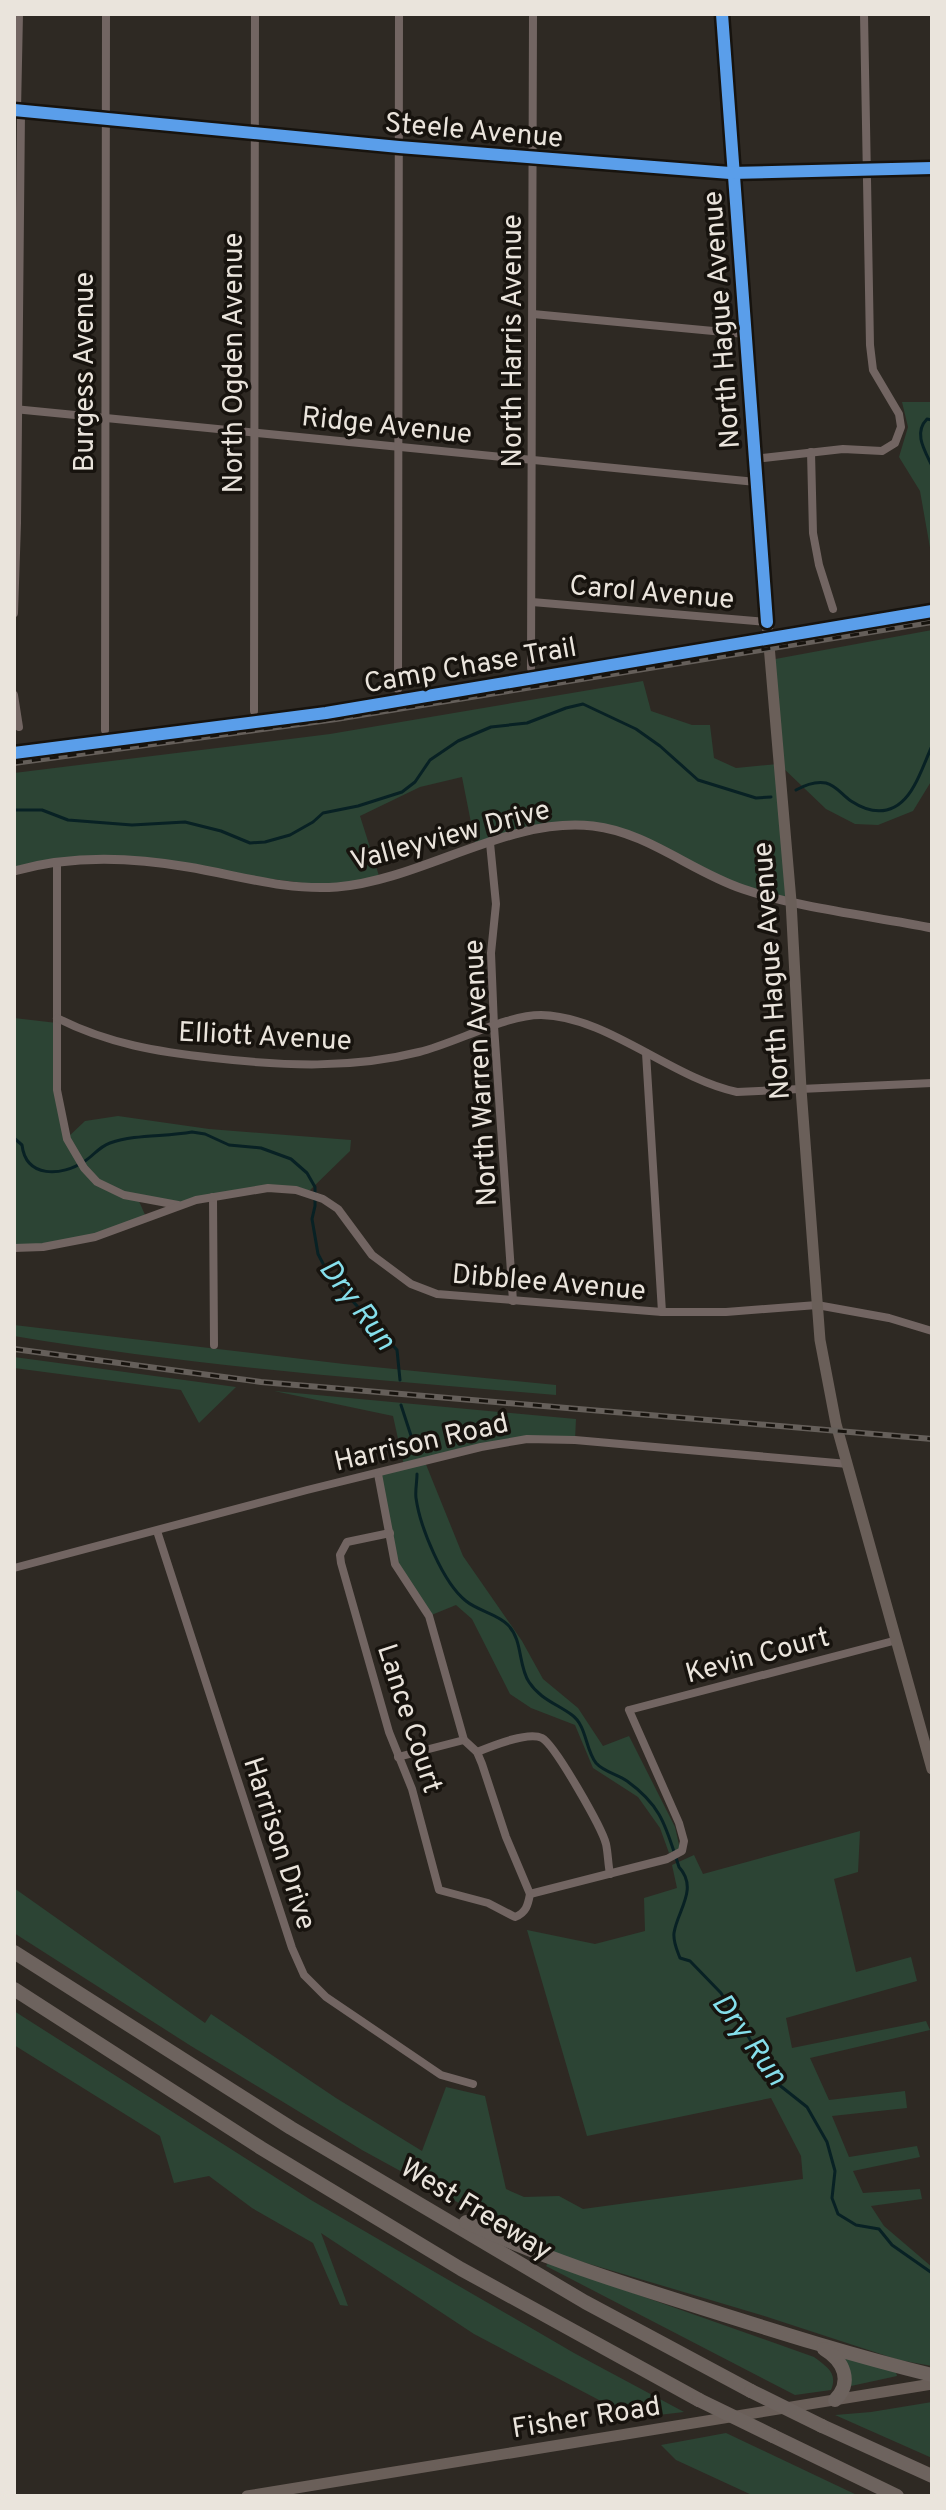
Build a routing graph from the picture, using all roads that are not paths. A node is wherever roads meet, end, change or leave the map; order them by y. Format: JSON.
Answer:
{"nodes":[{"id":1,"x":19,"y":14,"type":"edge"},
{"id":2,"x":106,"y":14,"type":"edge"},
{"id":3,"x":255,"y":14,"type":"edge"},
{"id":4,"x":399,"y":14,"type":"edge"},
{"id":5,"x":533,"y":14,"type":"edge"},
{"id":6,"x":722,"y":14,"type":"edge"},
{"id":7,"x":864,"y":14,"type":"edge"},
{"id":8,"x":18,"y":110,"type":"edge"},
{"id":9,"x":105,"y":119,"type":"junction"},
{"id":10,"x":255,"y":133,"type":"junction"},
{"id":11,"x":399,"y":147,"type":"junction"},
{"id":12,"x":533,"y":158,"type":"junction"},
{"id":13,"x":932,"y":168,"type":"edge"},
{"id":14,"x":867,"y":170,"type":"junction"},
{"id":15,"x":734,"y":173,"type":"junction"},
{"id":16,"x":17,"y":259,"type":"edge"},
{"id":17,"x":533,"y":314,"type":"junction"},
{"id":18,"x":745,"y":334,"type":"junction"},
{"id":19,"x":16,"y":410,"type":"edge"},
{"id":20,"x":105,"y":419,"type":"junction"},
{"id":21,"x":254,"y":433,"type":"junction"},
{"id":22,"x":399,"y":447,"type":"junction"},
{"id":23,"x":811,"y":452,"type":"junction"},
{"id":24,"x":754,"y":459,"type":"junction"},
{"id":25,"x":532,"y":460,"type":"junction"},
{"id":26,"x":756,"y":482,"type":"junction"},
{"id":27,"x":16,"y":523,"type":"edge"},
{"id":28,"x":532,"y":602,"type":"junction"},
{"id":29,"x":833,"y":609,"type":"dead end"},
{"id":30,"x":14,"y":613,"type":"edge"},
{"id":31,"x":767,"y":622,"type":"junction"},
{"id":32,"x":531,"y":668,"type":"dead end"},
{"id":33,"x":398,"y":689,"type":"dead end"},
{"id":34,"x":14,"y":695,"type":"edge"},
{"id":35,"x":254,"y":711,"type":"dead end"},
{"id":36,"x":19,"y":727,"type":"dead end"},
{"id":37,"x":105,"y":730,"type":"dead end"},
{"id":38,"x":490,"y":843,"type":"junction"},
{"id":39,"x":57,"y":863,"type":"junction"},
{"id":40,"x":14,"y":871,"type":"edge"},
{"id":41,"x":791,"y":901,"type":"junction"},
{"id":42,"x":932,"y":928,"type":"edge"},
{"id":43,"x":57,"y":1018,"type":"junction"},
{"id":44,"x":494,"y":1026,"type":"junction"},
{"id":45,"x":646,"y":1053,"type":"junction"},
{"id":46,"x":932,"y":1083,"type":"edge"},
{"id":47,"x":801,"y":1089,"type":"junction"},
{"id":48,"x":213,"y":1197,"type":"junction"},
{"id":49,"x":178,"y":1205,"type":"junction"},
{"id":50,"x":14,"y":1248,"type":"edge"},
{"id":51,"x":513,"y":1301,"type":"junction"},
{"id":52,"x":817,"y":1305,"type":"junction"},
{"id":53,"x":662,"y":1312,"type":"junction"},
{"id":54,"x":932,"y":1331,"type":"edge"},
{"id":55,"x":214,"y":1345,"type":"dead end"},
{"id":56,"x":848,"y":1464,"type":"junction"},
{"id":57,"x":378,"y":1474,"type":"junction"},
{"id":58,"x":157,"y":1531,"type":"junction"},
{"id":59,"x":390,"y":1533,"type":"junction"},
{"id":60,"x":14,"y":1568,"type":"edge"},
{"id":61,"x":897,"y":1640,"type":"junction"},
{"id":62,"x":464,"y":1740,"type":"junction"},
{"id":63,"x":477,"y":1752,"type":"junction"},
{"id":64,"x":398,"y":1757,"type":"junction"},
{"id":65,"x":932,"y":1769,"type":"edge"},
{"id":66,"x":610,"y":1874,"type":"junction"},
{"id":67,"x":530,"y":1894,"type":"junction"},
{"id":68,"x":14,"y":1952,"type":"edge"},
{"id":69,"x":14,"y":1989,"type":"edge"},
{"id":70,"x":473,"y":2084,"type":"dead end"},
{"id":71,"x":351,"y":2163,"type":"junction"},
{"id":72,"x":817,"y":2344,"type":"junction"},
{"id":73,"x":932,"y":2375,"type":"edge"},
{"id":74,"x":932,"y":2384,"type":"edge"},
{"id":75,"x":835,"y":2400,"type":"junction"},
{"id":76,"x":932,"y":2476,"type":"edge"},
{"id":77,"x":247,"y":2496,"type":"edge"},
{"id":78,"x":897,"y":2496,"type":"edge"}],
"edges":[{"from":1,"to":8,"type":"street"},
{"from":2,"to":9,"type":"street","name":"Burgess Avenue"},
{"from":3,"to":10,"type":"street","name":"North Ogden Avenue"},
{"from":4,"to":11,"type":"street"},
{"from":5,"to":12,"type":"street","name":"North Harris Avenue"},
{"from":6,"to":15,"type":"main road","name":"North Hague Avenue"},
{"from":7,"to":14,"type":"street"},
{"from":8,"to":9,"type":"street","name":"Steele Avenue"},
{"from":8,"to":16,"type":"street"},
{"from":9,"to":10,"type":"street","name":"Steele Avenue"},
{"from":9,"to":20,"type":"street","name":"Burgess Avenue"},
{"from":10,"to":11,"type":"street","name":"Steele Avenue"},
{"from":10,"to":21,"type":"street","name":"North Ogden Avenue"},
{"from":11,"to":12,"type":"street","name":"Steele Avenue"},
{"from":11,"to":22,"type":"street"},
{"from":12,"to":15,"type":"street","name":"Steele Avenue"},
{"from":12,"to":17,"type":"street","name":"North Harris Avenue"},
{"from":13,"to":14,"type":"street","name":"Steele Avenue"},
{"from":14,"to":15,"type":"street","name":"Steele Avenue"},
{"from":14,"to":23,"type":"street"},
{"from":15,"to":18,"type":"main road","name":"North Hague Avenue"},
{"from":16,"to":19,"type":"street"},
{"from":17,"to":18,"type":"street"},
{"from":17,"to":25,"type":"street","name":"North Harris Avenue"},
{"from":18,"to":24,"type":"main road","name":"North Hague Avenue"},
{"from":19,"to":20,"type":"street","name":"Ridge Avenue"},
{"from":19,"to":27,"type":"street"},
{"from":20,"to":21,"type":"street","name":"Ridge Avenue"},
{"from":20,"to":37,"type":"street","name":"Burgess Avenue"},
{"from":21,"to":22,"type":"street","name":"Ridge Avenue"},
{"from":21,"to":35,"type":"street","name":"North Ogden Avenue"},
{"from":22,"to":25,"type":"street","name":"Ridge Avenue"},
{"from":22,"to":33,"type":"street"},
{"from":23,"to":24,"type":"street"},
{"from":23,"to":29,"type":"street"},
{"from":24,"to":26,"type":"main road","name":"North Hague Avenue"},
{"from":25,"to":26,"type":"street","name":"Ridge Avenue"},
{"from":25,"to":28,"type":"street","name":"North Harris Avenue"},
{"from":26,"to":31,"type":"main road","name":"North Hague Avenue"},
{"from":27,"to":30,"type":"street"},
{"from":28,"to":31,"type":"street","name":"Carol Avenue"},
{"from":28,"to":32,"type":"street","name":"North Harris Avenue"},
{"from":31,"to":41,"type":"main road","name":"North Hague Avenue"},
{"from":34,"to":36,"type":"street"},
{"from":38,"to":39,"type":"street","name":"Valleyview Drive"},
{"from":38,"to":41,"type":"street","name":"Valleyview Drive"},
{"from":38,"to":44,"type":"street","name":"North Warren Avenue"},
{"from":39,"to":40,"type":"street","name":"Valleyview Drive"},
{"from":39,"to":43,"type":"street"},
{"from":41,"to":42,"type":"street","name":"Valleyview Drive"},
{"from":41,"to":47,"type":"main road","name":"North Hague Avenue"},
{"from":43,"to":44,"type":"street","name":"Elliott Avenue"},
{"from":43,"to":49,"type":"street"},
{"from":44,"to":45,"type":"street","name":"Elliott Avenue"},
{"from":44,"to":51,"type":"street","name":"North Warren Avenue"},
{"from":45,"to":47,"type":"street","name":"Elliott Avenue"},
{"from":45,"to":53,"type":"street"},
{"from":46,"to":47,"type":"street","name":"Elliott Avenue"},
{"from":47,"to":52,"type":"main road","name":"North Hague Avenue"},
{"from":48,"to":49,"type":"street","name":"Dibblee Avenue"},
{"from":48,"to":51,"type":"street","name":"Dibblee Avenue"},
{"from":48,"to":55,"type":"street"},
{"from":49,"to":50,"type":"street","name":"Dibblee Avenue"},
{"from":51,"to":53,"type":"street","name":"Dibblee Avenue"},
{"from":52,"to":53,"type":"street","name":"Dibblee Avenue"},
{"from":52,"to":54,"type":"street","name":"Dibblee Avenue"},
{"from":52,"to":56,"type":"main road","name":"North Hague Avenue"},
{"from":56,"to":57,"type":"street","name":"Harrison Road"},
{"from":56,"to":61,"type":"main road","name":"North Hague Avenue"},
{"from":57,"to":58,"type":"street","name":"Harrison Road"},
{"from":57,"to":59,"type":"street"},
{"from":58,"to":60,"type":"street","name":"Harrison Road"},
{"from":58,"to":70,"type":"street","name":"Harrison Drive"},
{"from":59,"to":62,"type":"street"},
{"from":59,"to":64,"type":"street","name":"Lance Court"},
{"from":61,"to":65,"type":"main road","name":"North Hague Avenue"},
{"from":61,"to":66,"type":"street","name":"Kevin Court"},
{"from":62,"to":63,"type":"street"},
{"from":62,"to":64,"type":"street"},
{"from":63,"to":66,"type":"street"},
{"from":63,"to":67,"type":"street"},
{"from":64,"to":67,"type":"street","name":"Lance Court"},
{"from":66,"to":67,"type":"street"},
{"from":68,"to":71,"type":"highway","name":"West Freeway"},
{"from":69,"to":78,"type":"highway","name":"West Freeway","bridge":true},
{"from":71,"to":72,"type":"highway"},
{"from":71,"to":76,"type":"highway","name":"West Freeway","bridge":true},
{"from":72,"to":73,"type":"highway"},
{"from":72,"to":75,"type":"highway"},
{"from":74,"to":75,"type":"main road","name":"Fisher Road"},
{"from":75,"to":77,"type":"main road","name":"Fisher Road"}]}
